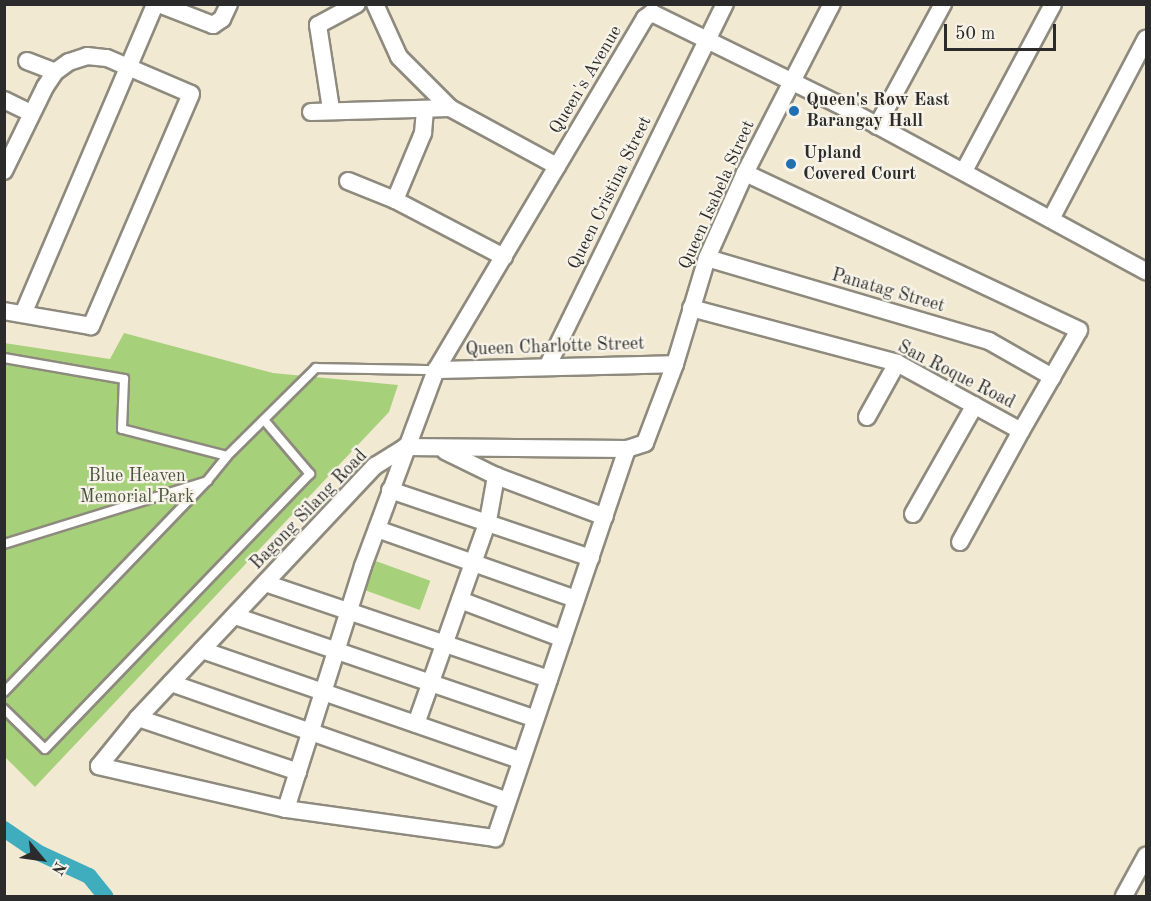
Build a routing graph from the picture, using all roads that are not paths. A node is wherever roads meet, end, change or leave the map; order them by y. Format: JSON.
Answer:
{"nodes":[{"id":1,"x":157,"y":4,"type":"edge"},
{"id":2,"x":229,"y":4,"type":"edge"},
{"id":3,"x":357,"y":4,"type":"edge"},
{"id":4,"x":375,"y":4,"type":"edge"},
{"id":5,"x":725,"y":4,"type":"edge"},
{"id":6,"x":832,"y":4,"type":"edge"},
{"id":7,"x":943,"y":4,"type":"edge"},
{"id":8,"x":1053,"y":4,"type":"edge"},
{"id":9,"x":708,"y":39,"type":"junction"},
{"id":10,"x":1146,"y":39,"type":"edge"},
{"id":11,"x":27,"y":61,"type":"dead end"},
{"id":12,"x":129,"y":66,"type":"junction"},
{"id":13,"x":55,"y":72,"type":"junction"},
{"id":14,"x":792,"y":80,"type":"junction"},
{"id":15,"x":4,"y":100,"type":"edge"},
{"id":16,"x":450,"y":108,"type":"junction"},
{"id":17,"x":331,"y":109,"type":"junction"},
{"id":18,"x":425,"y":109,"type":"junction"},
{"id":19,"x":311,"y":112,"type":"dead end"},
{"id":20,"x":30,"y":113,"type":"junction"},
{"id":21,"x":877,"y":126,"type":"junction"},
{"id":22,"x":557,"y":166,"type":"junction"},
{"id":23,"x":4,"y":171,"type":"edge"},
{"id":24,"x":964,"y":171,"type":"junction"},
{"id":25,"x":745,"y":173,"type":"junction"},
{"id":26,"x":348,"y":181,"type":"dead end"},
{"id":27,"x":394,"y":200,"type":"junction"},
{"id":28,"x":1051,"y":219,"type":"junction"},
{"id":29,"x":504,"y":257,"type":"junction"},
{"id":30,"x":707,"y":258,"type":"junction"},
{"id":31,"x":1144,"y":265,"type":"edge"},
{"id":32,"x":691,"y":308,"type":"junction"},
{"id":33,"x":4,"y":311,"type":"edge"},
{"id":34,"x":23,"y":314,"type":"junction"},
{"id":35,"x":4,"y":358,"type":"edge"},
{"id":36,"x":897,"y":363,"type":"junction"},
{"id":37,"x":675,"y":364,"type":"junction"},
{"id":38,"x":548,"y":365,"type":"junction"},
{"id":39,"x":436,"y":370,"type":"junction"},
{"id":40,"x":1052,"y":377,"type":"junction"},
{"id":41,"x":975,"y":405,"type":"junction"},
{"id":42,"x":867,"y":417,"type":"dead end"},
{"id":43,"x":264,"y":420,"type":"junction"},
{"id":44,"x":1021,"y":431,"type":"junction"},
{"id":45,"x":405,"y":447,"type":"junction"},
{"id":46,"x":627,"y":449,"type":"junction"},
{"id":47,"x":444,"y":450,"type":"junction"},
{"id":48,"x":226,"y":456,"type":"junction"},
{"id":49,"x":496,"y":476,"type":"junction"},
{"id":50,"x":207,"y":481,"type":"junction"},
{"id":51,"x":390,"y":490,"type":"junction"},
{"id":52,"x":913,"y":514,"type":"dead end"},
{"id":53,"x":605,"y":517,"type":"junction"},
{"id":54,"x":488,"y":521,"type":"junction"},
{"id":55,"x":376,"y":530,"type":"junction"},
{"id":56,"x":960,"y":542,"type":"dead end"},
{"id":57,"x":4,"y":544,"type":"edge"},
{"id":58,"x":591,"y":558,"type":"junction"},
{"id":59,"x":474,"y":560,"type":"junction"},
{"id":60,"x":265,"y":583,"type":"junction"},
{"id":61,"x":576,"y":599,"type":"junction"},
{"id":62,"x":460,"y":600,"type":"junction"},
{"id":63,"x":349,"y":612,"type":"junction"},
{"id":64,"x":235,"y":616,"type":"junction"},
{"id":65,"x":562,"y":639,"type":"junction"},
{"id":66,"x":445,"y":643,"type":"junction"},
{"id":67,"x":202,"y":650,"type":"junction"},
{"id":68,"x":338,"y":653,"type":"junction"},
{"id":69,"x":549,"y":679,"type":"junction"},
{"id":70,"x":431,"y":682,"type":"junction"},
{"id":71,"x":171,"y":683,"type":"junction"},
{"id":72,"x":326,"y":691,"type":"junction"},
{"id":73,"x":4,"y":692,"type":"edge"},
{"id":74,"x":4,"y":709,"type":"edge"},
{"id":75,"x":138,"y":718,"type":"junction"},
{"id":76,"x":535,"y":719,"type":"junction"},
{"id":77,"x":416,"y":724,"type":"junction"},
{"id":78,"x":312,"y":734,"type":"junction"},
{"id":79,"x":520,"y":760,"type":"junction"},
{"id":80,"x":298,"y":772,"type":"junction"},
{"id":81,"x":506,"y":800,"type":"junction"},
{"id":82,"x":286,"y":809,"type":"junction"},
{"id":83,"x":1146,"y":856,"type":"edge"},
{"id":84,"x":1124,"y":897,"type":"edge"}],
"edges":[{"from":1,"to":2,"type":"street"},
{"from":1,"to":12,"type":"street"},
{"from":3,"to":17,"type":"street"},
{"from":4,"to":16,"type":"street"},
{"from":5,"to":9,"type":"street","name":"Queen Cristina Street"},
{"from":6,"to":14,"type":"street","name":"Queen Isabela Street"},
{"from":7,"to":21,"type":"street"},
{"from":8,"to":24,"type":"street"},
{"from":9,"to":14,"type":"street","name":"Queen's Avenue"},
{"from":9,"to":22,"type":"street","name":"Queen's Avenue"},
{"from":9,"to":38,"type":"street","name":"Queen Cristina Street"},
{"from":10,"to":28,"type":"street"},
{"from":11,"to":13,"type":"street"},
{"from":12,"to":13,"type":"street"},
{"from":12,"to":34,"type":"street"},
{"from":12,"to":34,"type":"street"},
{"from":13,"to":20,"type":"street"},
{"from":14,"to":21,"type":"street","name":"Queen's Avenue"},
{"from":14,"to":25,"type":"street","name":"Queen Isabela Street"},
{"from":15,"to":20,"type":"street"},
{"from":16,"to":18,"type":"street"},
{"from":16,"to":22,"type":"street"},
{"from":17,"to":18,"type":"street"},
{"from":17,"to":19,"type":"street"},
{"from":18,"to":27,"type":"street"},
{"from":20,"to":23,"type":"street"},
{"from":21,"to":24,"type":"street","name":"Queen's Avenue"},
{"from":22,"to":29,"type":"street","name":"Queen's Avenue"},
{"from":24,"to":28,"type":"street","name":"Queen's Avenue"},
{"from":25,"to":30,"type":"street","name":"Queen Isabela Street"},
{"from":25,"to":40,"type":"street","name":"San Roque Road"},
{"from":26,"to":27,"type":"street"},
{"from":27,"to":29,"type":"street"},
{"from":28,"to":31,"type":"street","name":"Queen's Avenue"},
{"from":29,"to":39,"type":"street","name":"Queen's Avenue"},
{"from":30,"to":32,"type":"street","name":"Queen Isabela Street"},
{"from":30,"to":40,"type":"street","name":"Panatag Street"},
{"from":32,"to":36,"type":"street","name":"San Roque Road"},
{"from":32,"to":37,"type":"street","name":"Queen Isabela Street"},
{"from":33,"to":34,"type":"street"},
{"from":35,"to":48,"type":"lane"},
{"from":36,"to":41,"type":"street","name":"San Roque Road"},
{"from":36,"to":42,"type":"street"},
{"from":37,"to":38,"type":"street","name":"Queen Charlotte Street"},
{"from":37,"to":46,"type":"street"},
{"from":38,"to":39,"type":"street","name":"Queen Charlotte Street"},
{"from":39,"to":43,"type":"lane"},
{"from":39,"to":45,"type":"street","name":"Queen's Avenue"},
{"from":40,"to":44,"type":"street","name":"San Roque Road"},
{"from":41,"to":44,"type":"street","name":"San Roque Road"},
{"from":41,"to":52,"type":"street"},
{"from":43,"to":48,"type":"lane"},
{"from":43,"to":74,"type":"lane"},
{"from":44,"to":56,"type":"street"},
{"from":45,"to":47,"type":"street"},
{"from":45,"to":51,"type":"street","name":"Queen's Avenue"},
{"from":45,"to":60,"type":"street","name":"Bagong Silang Road"},
{"from":46,"to":47,"type":"street"},
{"from":46,"to":53,"type":"street"},
{"from":47,"to":49,"type":"street"},
{"from":48,"to":50,"type":"lane"},
{"from":49,"to":53,"type":"street"},
{"from":49,"to":54,"type":"street"},
{"from":50,"to":57,"type":"lane"},
{"from":50,"to":73,"type":"lane"},
{"from":51,"to":54,"type":"street"},
{"from":51,"to":55,"type":"street","name":"Queen's Avenue"},
{"from":53,"to":58,"type":"street"},
{"from":54,"to":58,"type":"street"},
{"from":54,"to":59,"type":"street"},
{"from":55,"to":59,"type":"street"},
{"from":55,"to":63,"type":"street","name":"Queen's Avenue"},
{"from":58,"to":61,"type":"street"},
{"from":59,"to":61,"type":"street"},
{"from":59,"to":62,"type":"street"},
{"from":60,"to":63,"type":"street"},
{"from":60,"to":64,"type":"street","name":"Bagong Silang Road"},
{"from":61,"to":65,"type":"street"},
{"from":62,"to":65,"type":"street"},
{"from":62,"to":66,"type":"street"},
{"from":63,"to":66,"type":"street"},
{"from":63,"to":68,"type":"street","name":"Queen's Avenue"},
{"from":64,"to":67,"type":"street","name":"Bagong Silang Road"},
{"from":64,"to":68,"type":"street"},
{"from":65,"to":69,"type":"street"},
{"from":66,"to":69,"type":"street"},
{"from":66,"to":70,"type":"street"},
{"from":67,"to":71,"type":"street","name":"Bagong Silang Road"},
{"from":67,"to":72,"type":"street"},
{"from":68,"to":70,"type":"street"},
{"from":68,"to":72,"type":"street","name":"Queen's Avenue"},
{"from":69,"to":76,"type":"street"},
{"from":70,"to":76,"type":"street"},
{"from":70,"to":77,"type":"street"},
{"from":71,"to":75,"type":"street","name":"Bagong Silang Road"},
{"from":71,"to":78,"type":"street"},
{"from":72,"to":77,"type":"street"},
{"from":72,"to":78,"type":"street","name":"Queen's Avenue"},
{"from":75,"to":80,"type":"street"},
{"from":75,"to":82,"type":"street","name":"Bagong Silang Road"},
{"from":76,"to":79,"type":"street"},
{"from":77,"to":79,"type":"street"},
{"from":78,"to":80,"type":"street","name":"Queen's Avenue"},
{"from":78,"to":81,"type":"street"},
{"from":79,"to":81,"type":"street"},
{"from":80,"to":82,"type":"street","name":"Queen's Avenue"},
{"from":81,"to":82,"type":"street"},
{"from":83,"to":84,"type":"street"}]}
